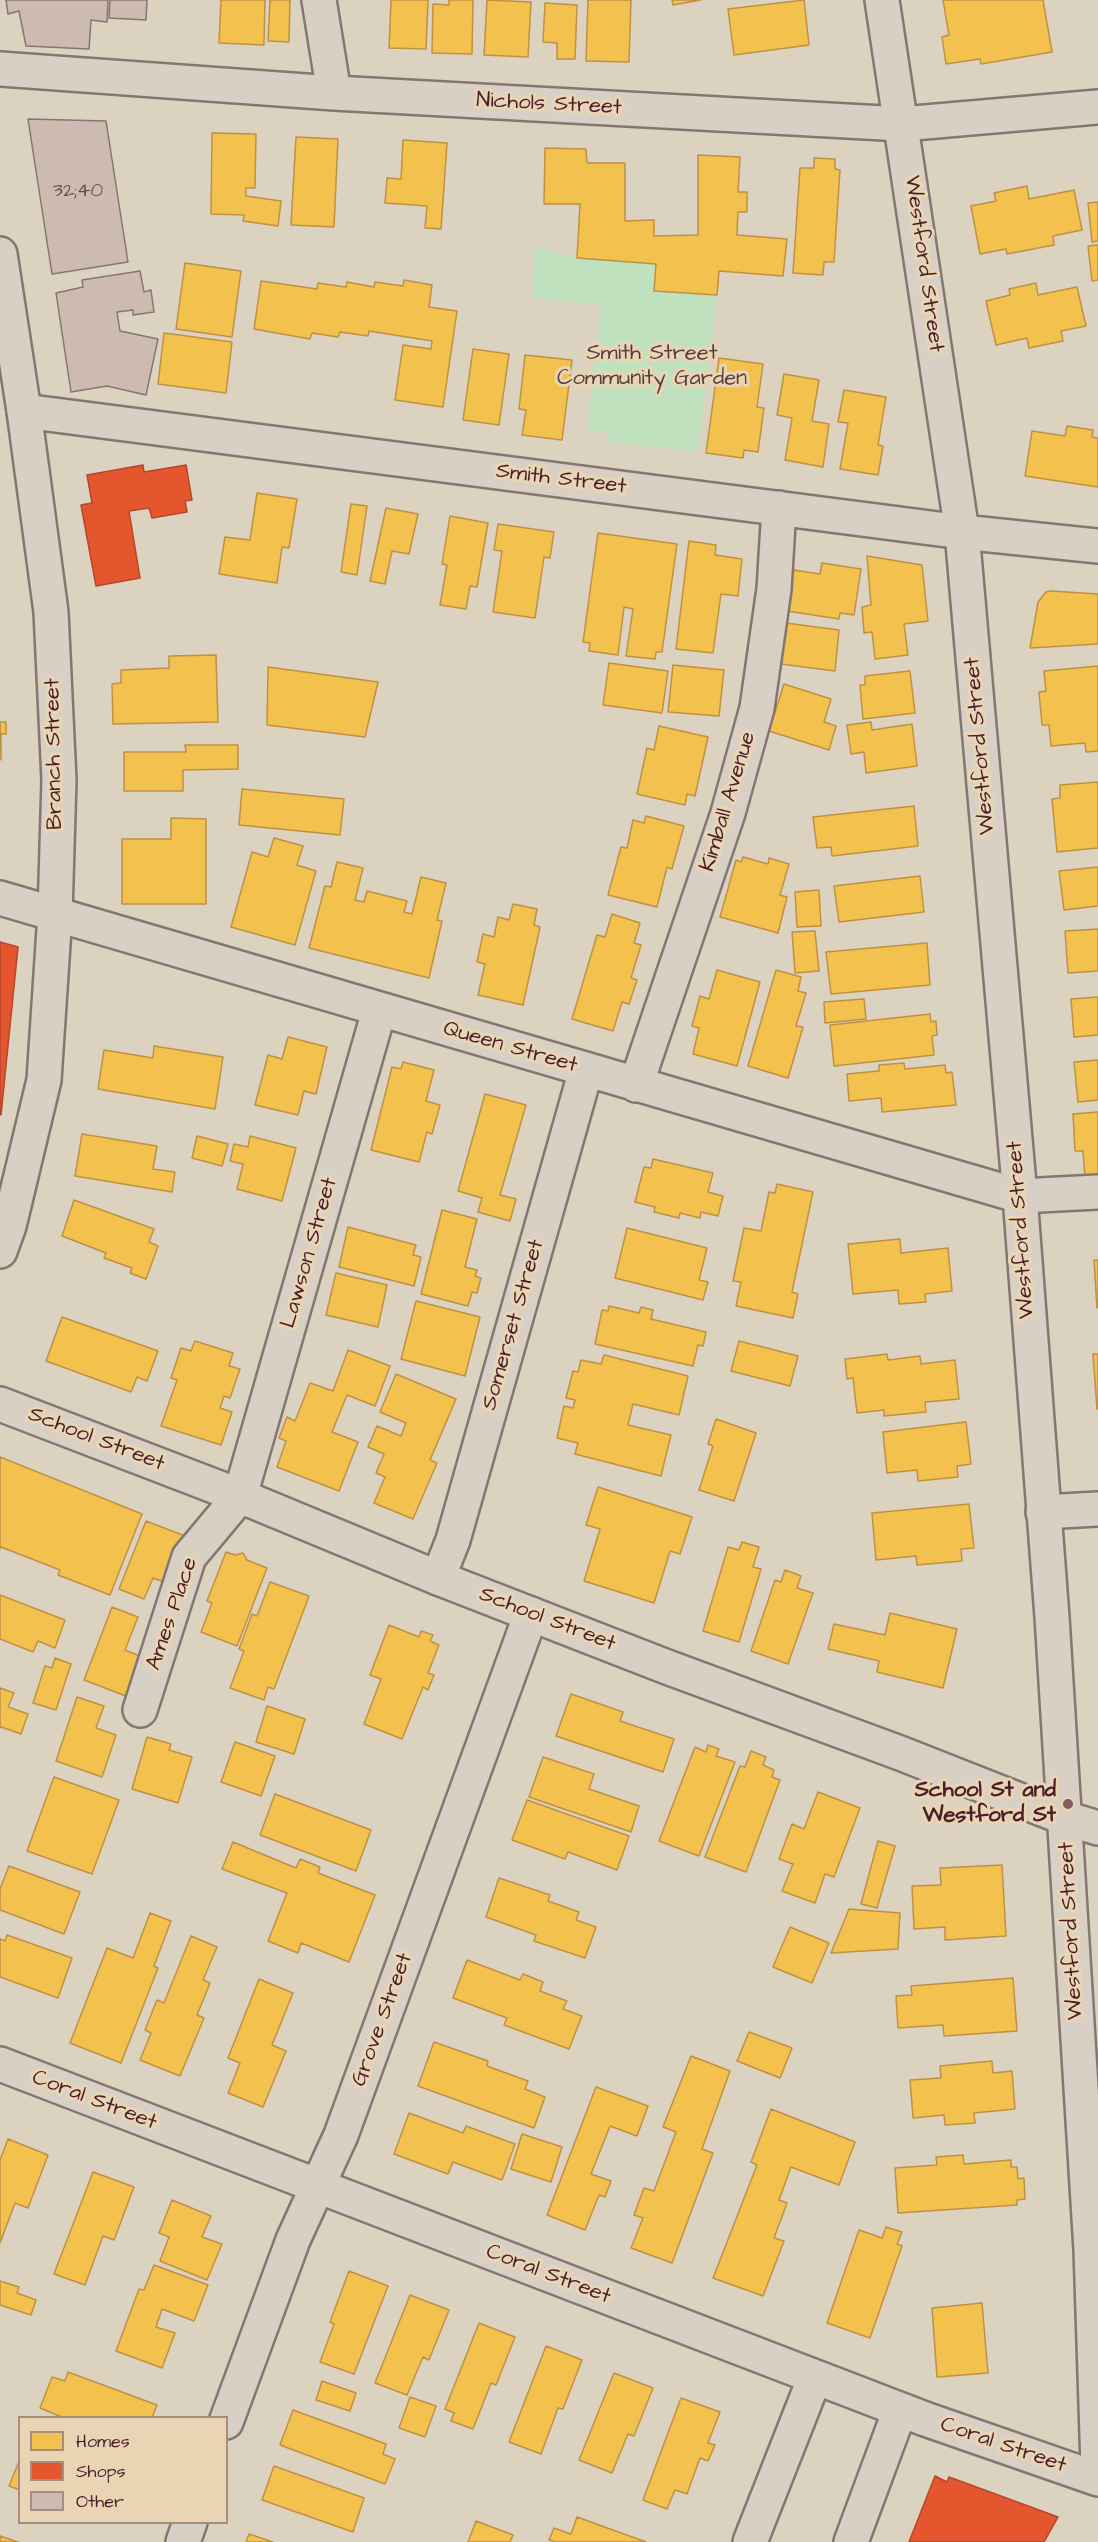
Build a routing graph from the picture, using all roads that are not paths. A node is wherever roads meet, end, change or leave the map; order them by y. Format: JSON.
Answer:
{"nodes":[{"id":1,"x":320,"y":0,"type":"edge"},
{"id":2,"x":882,"y":0,"type":"edge"},
{"id":3,"x":0,"y":69,"type":"edge"},
{"id":4,"x":334,"y":93,"type":"junction"},
{"id":5,"x":1098,"y":107,"type":"edge"},
{"id":6,"x":902,"y":124,"type":"junction"},
{"id":7,"x":0,"y":254,"type":"edge"},
{"id":8,"x":24,"y":411,"type":"junction"},
{"id":9,"x":778,"y":508,"type":"junction"},
{"id":10,"x":962,"y":532,"type":"junction"},
{"id":11,"x":1098,"y":546,"type":"edge"},
{"id":12,"x":0,"y":898,"type":"edge"},
{"id":13,"x":55,"y":914,"type":"junction"},
{"id":14,"x":379,"y":1011,"type":"junction"},
{"id":15,"x":586,"y":1070,"type":"junction"},
{"id":16,"x":636,"y":1085,"type":"junction"},
{"id":17,"x":1098,"y":1192,"type":"edge"},
{"id":18,"x":1020,"y":1196,"type":"junction"},
{"id":19,"x":0,"y":1251,"type":"edge"},
{"id":20,"x":0,"y":1404,"type":"edge"},
{"id":21,"x":240,"y":1496,"type":"junction"},
{"id":22,"x":1098,"y":1509,"type":"edge"},
{"id":23,"x":1043,"y":1512,"type":"junction"},
{"id":24,"x":438,"y":1578,"type":"junction"},
{"id":25,"x":531,"y":1614,"type":"junction"},
{"id":26,"x":140,"y":1710,"type":"dead end"},
{"id":27,"x":1065,"y":1818,"type":"junction"},
{"id":28,"x":1098,"y":1828,"type":"edge"},
{"id":29,"x":0,"y":2064,"type":"edge"},
{"id":30,"x":316,"y":2187,"type":"junction"},
{"id":31,"x":815,"y":2377,"type":"junction"},
{"id":32,"x":1096,"y":2389,"type":"edge"},
{"id":33,"x":900,"y":2410,"type":"junction"},
{"id":34,"x":228,"y":2417,"type":"edge"},
{"id":35,"x":1098,"y":2467,"type":"edge"},
{"id":36,"x":1098,"y":2479,"type":"edge"},
{"id":37,"x":190,"y":2524,"type":"edge"},
{"id":38,"x":183,"y":2542,"type":"edge"},
{"id":39,"x":750,"y":2542,"type":"edge"},
{"id":40,"x":851,"y":2542,"type":"edge"}],
"edges":[{"from":1,"to":4,"type":"street"},
{"from":2,"to":6,"type":"street","name":"Westford Street"},
{"from":3,"to":4,"type":"street","name":"Nichols Street"},
{"from":4,"to":6,"type":"street","name":"Nichols Street"},
{"from":5,"to":6,"type":"street","name":"Nichols Street"},
{"from":6,"to":10,"type":"street","name":"Westford Street"},
{"from":7,"to":8,"type":"street","name":"Branch Street"},
{"from":8,"to":9,"type":"street","name":"Smith Street"},
{"from":8,"to":13,"type":"street","name":"Branch Street"},
{"from":9,"to":10,"type":"street","name":"Smith Street"},
{"from":9,"to":16,"type":"street","name":"Kimball Avenue"},
{"from":10,"to":11,"type":"street","name":"Smith Street"},
{"from":10,"to":18,"type":"street","name":"Westford Street"},
{"from":12,"to":13,"type":"street","name":"Queen Street"},
{"from":13,"to":14,"type":"street","name":"Queen Street"},
{"from":13,"to":19,"type":"street","name":"Branch Street"},
{"from":14,"to":15,"type":"street","name":"Queen Street"},
{"from":14,"to":21,"type":"street","name":"Lawson Street"},
{"from":15,"to":16,"type":"street","name":"Queen Street"},
{"from":15,"to":24,"type":"street","name":"Somerset Street"},
{"from":16,"to":18,"type":"street","name":"Queen Street"},
{"from":17,"to":18,"type":"street","name":"Queen Street"},
{"from":18,"to":23,"type":"street","name":"Westford Street"},
{"from":20,"to":21,"type":"street","name":"School Street"},
{"from":21,"to":24,"type":"street","name":"School Street"},
{"from":21,"to":26,"type":"street","name":"Ames Place"},
{"from":22,"to":23,"type":"street"},
{"from":23,"to":27,"type":"street","name":"Westford Street"},
{"from":24,"to":25,"type":"street","name":"School Street"},
{"from":25,"to":27,"type":"street","name":"School Street"},
{"from":25,"to":30,"type":"street","name":"Grove Street"},
{"from":27,"to":28,"type":"street","name":"School Street"},
{"from":27,"to":32,"type":"street","name":"Westford Street"},
{"from":29,"to":30,"type":"street","name":"Coral Street"},
{"from":30,"to":31,"type":"street","name":"Coral Street"},
{"from":30,"to":34,"type":"street","name":"Grove Street"},
{"from":31,"to":33,"type":"street","name":"Coral Street"},
{"from":31,"to":39,"type":"street"},
{"from":32,"to":35,"type":"street","name":"Westford Street"},
{"from":33,"to":36,"type":"street","name":"Coral Street"},
{"from":33,"to":40,"type":"street"},
{"from":37,"to":38,"type":"street"}]}
